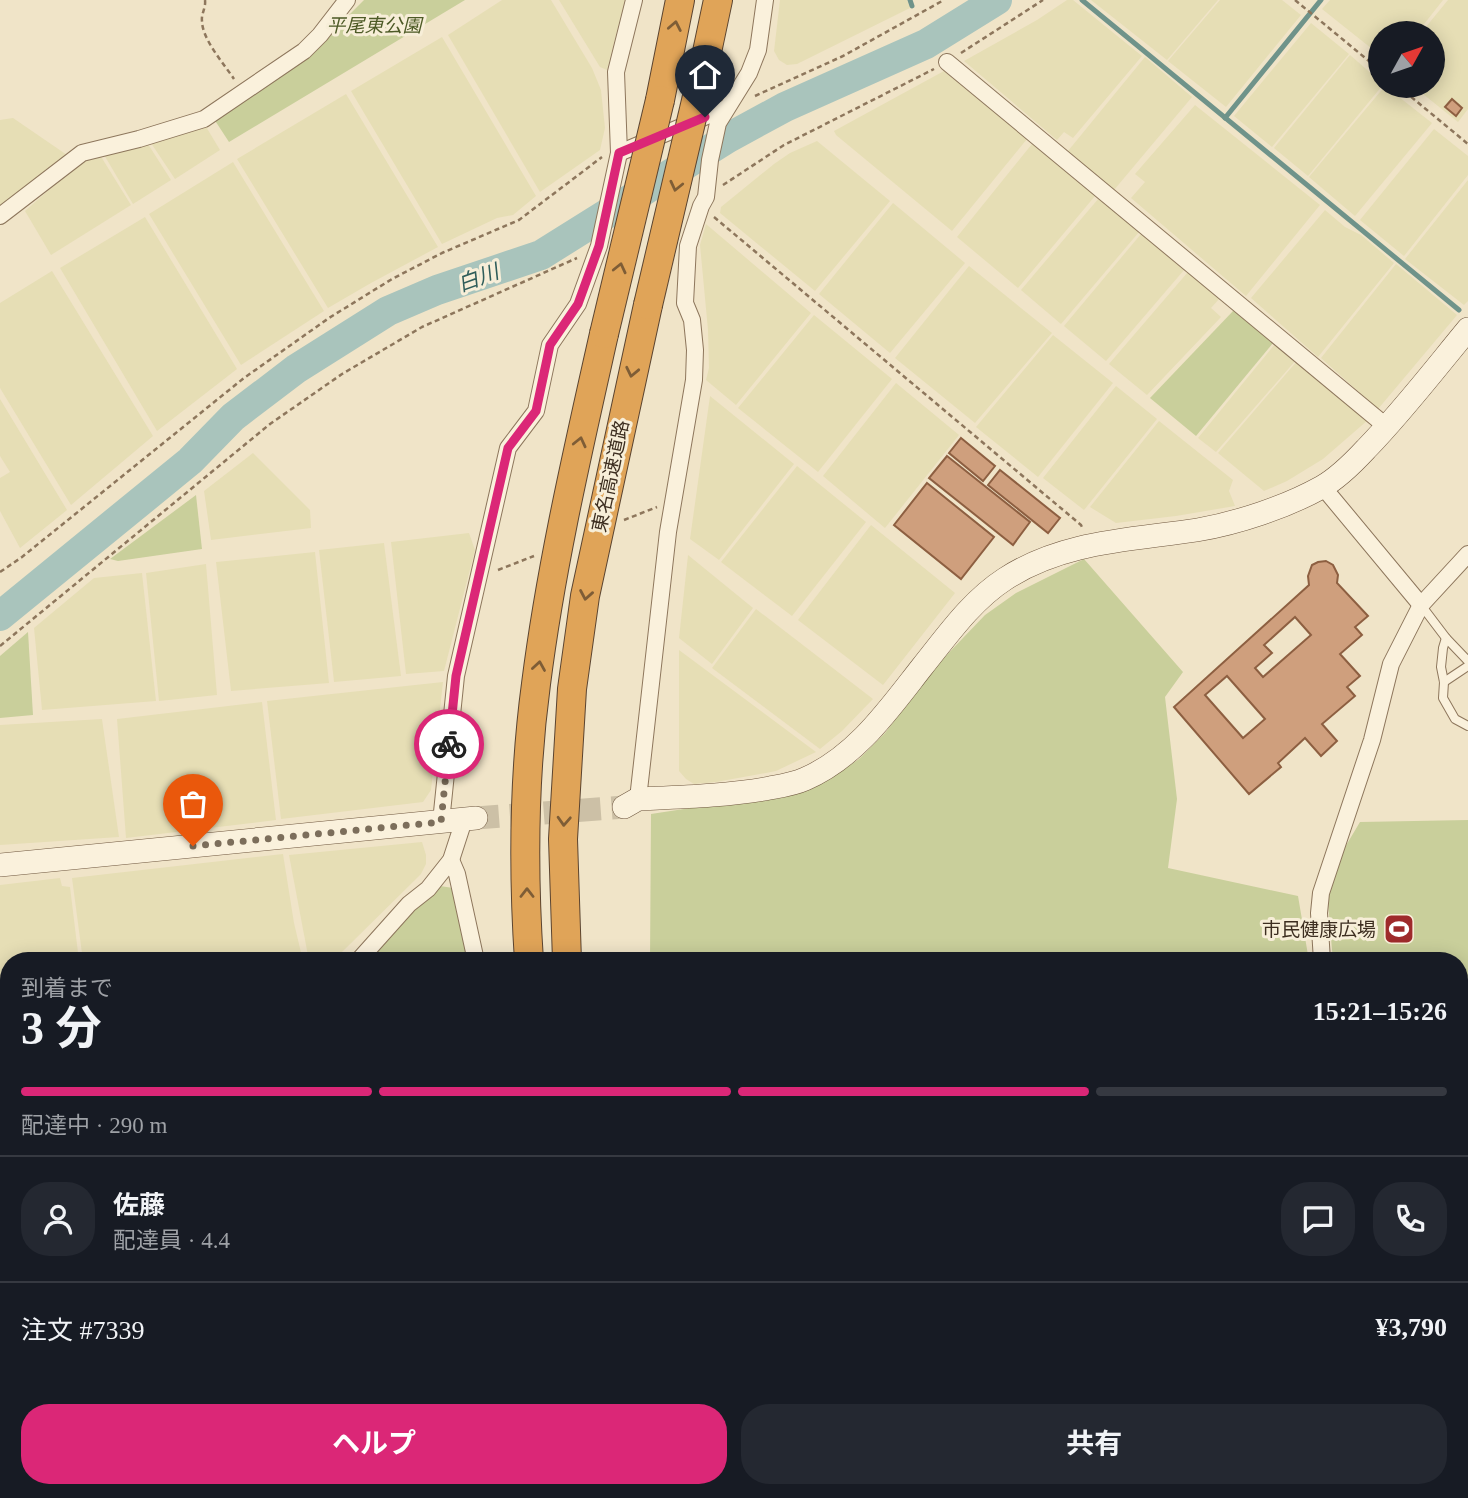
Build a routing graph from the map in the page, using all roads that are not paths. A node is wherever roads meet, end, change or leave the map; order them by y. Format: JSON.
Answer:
{"nodes":[{"id":1,"x":347,"y":0,"type":"edge"},
{"id":2,"x":634,"y":0,"type":"edge"},
{"id":3,"x":680,"y":0,"type":"edge"},
{"id":4,"x":718,"y":0,"type":"edge"},
{"id":5,"x":765,"y":0,"type":"edge"},
{"id":6,"x":947,"y":62,"type":"road end"},
{"id":7,"x":722,"y":116,"type":"junction"},
{"id":8,"x":619,"y":153,"type":"junction"},
{"id":9,"x":0,"y":216,"type":"edge"},
{"id":10,"x":1468,"y":329,"type":"edge"},
{"id":11,"x":1388,"y":427,"type":"junction"},
{"id":12,"x":1324,"y":487,"type":"junction"},
{"id":13,"x":1468,"y":554,"type":"edge"},
{"id":14,"x":1421,"y":605,"type":"junction"},
{"id":15,"x":1446,"y":638,"type":"junction"},
{"id":16,"x":1468,"y":664,"type":"edge"},
{"id":17,"x":1444,"y":681,"type":"junction"},
{"id":18,"x":1468,"y":726,"type":"edge"},
{"id":19,"x":631,"y":803,"type":"joint"},
{"id":20,"x":460,"y":820,"type":"junction"},
{"id":21,"x":451,"y":860,"type":"junction"},
{"id":22,"x":0,"y":865,"type":"edge"},
{"id":23,"x":366,"y":952,"type":"edge"},
{"id":24,"x":474,"y":952,"type":"edge"},
{"id":25,"x":528,"y":952,"type":"edge"},
{"id":26,"x":567,"y":952,"type":"edge"},
{"id":27,"x":1321,"y":952,"type":"edge"}],
"edges":[{"from":1,"to":9,"type":"street"},
{"from":2,"to":8,"type":"street"},
{"from":25,"to":3,"type":"highway","name":"東名高速道路","one_way":true,"bridge":true},
{"from":4,"to":26,"type":"highway","name":"東名高速道路","one_way":true,"bridge":true},
{"from":5,"to":7,"type":"street"},
{"from":6,"to":11,"type":"street"},
{"from":7,"to":8,"type":"street"},
{"from":7,"to":19,"type":"street"},
{"from":8,"to":20,"type":"street"},
{"from":10,"to":11,"type":"street"},
{"from":11,"to":12,"type":"street"},
{"from":12,"to":14,"type":"street"},
{"from":12,"to":19,"type":"street"},
{"from":13,"to":14,"type":"street"},
{"from":14,"to":15,"type":"lane"},
{"from":14,"to":27,"type":"street"},
{"from":15,"to":16,"type":"lane"},
{"from":15,"to":17,"type":"lane"},
{"from":16,"to":17,"type":"lane"},
{"from":17,"to":18,"type":"lane"},
{"from":20,"to":21,"type":"street"},
{"from":20,"to":22,"type":"street"},
{"from":21,"to":23,"type":"street"},
{"from":21,"to":24,"type":"street"}]}
